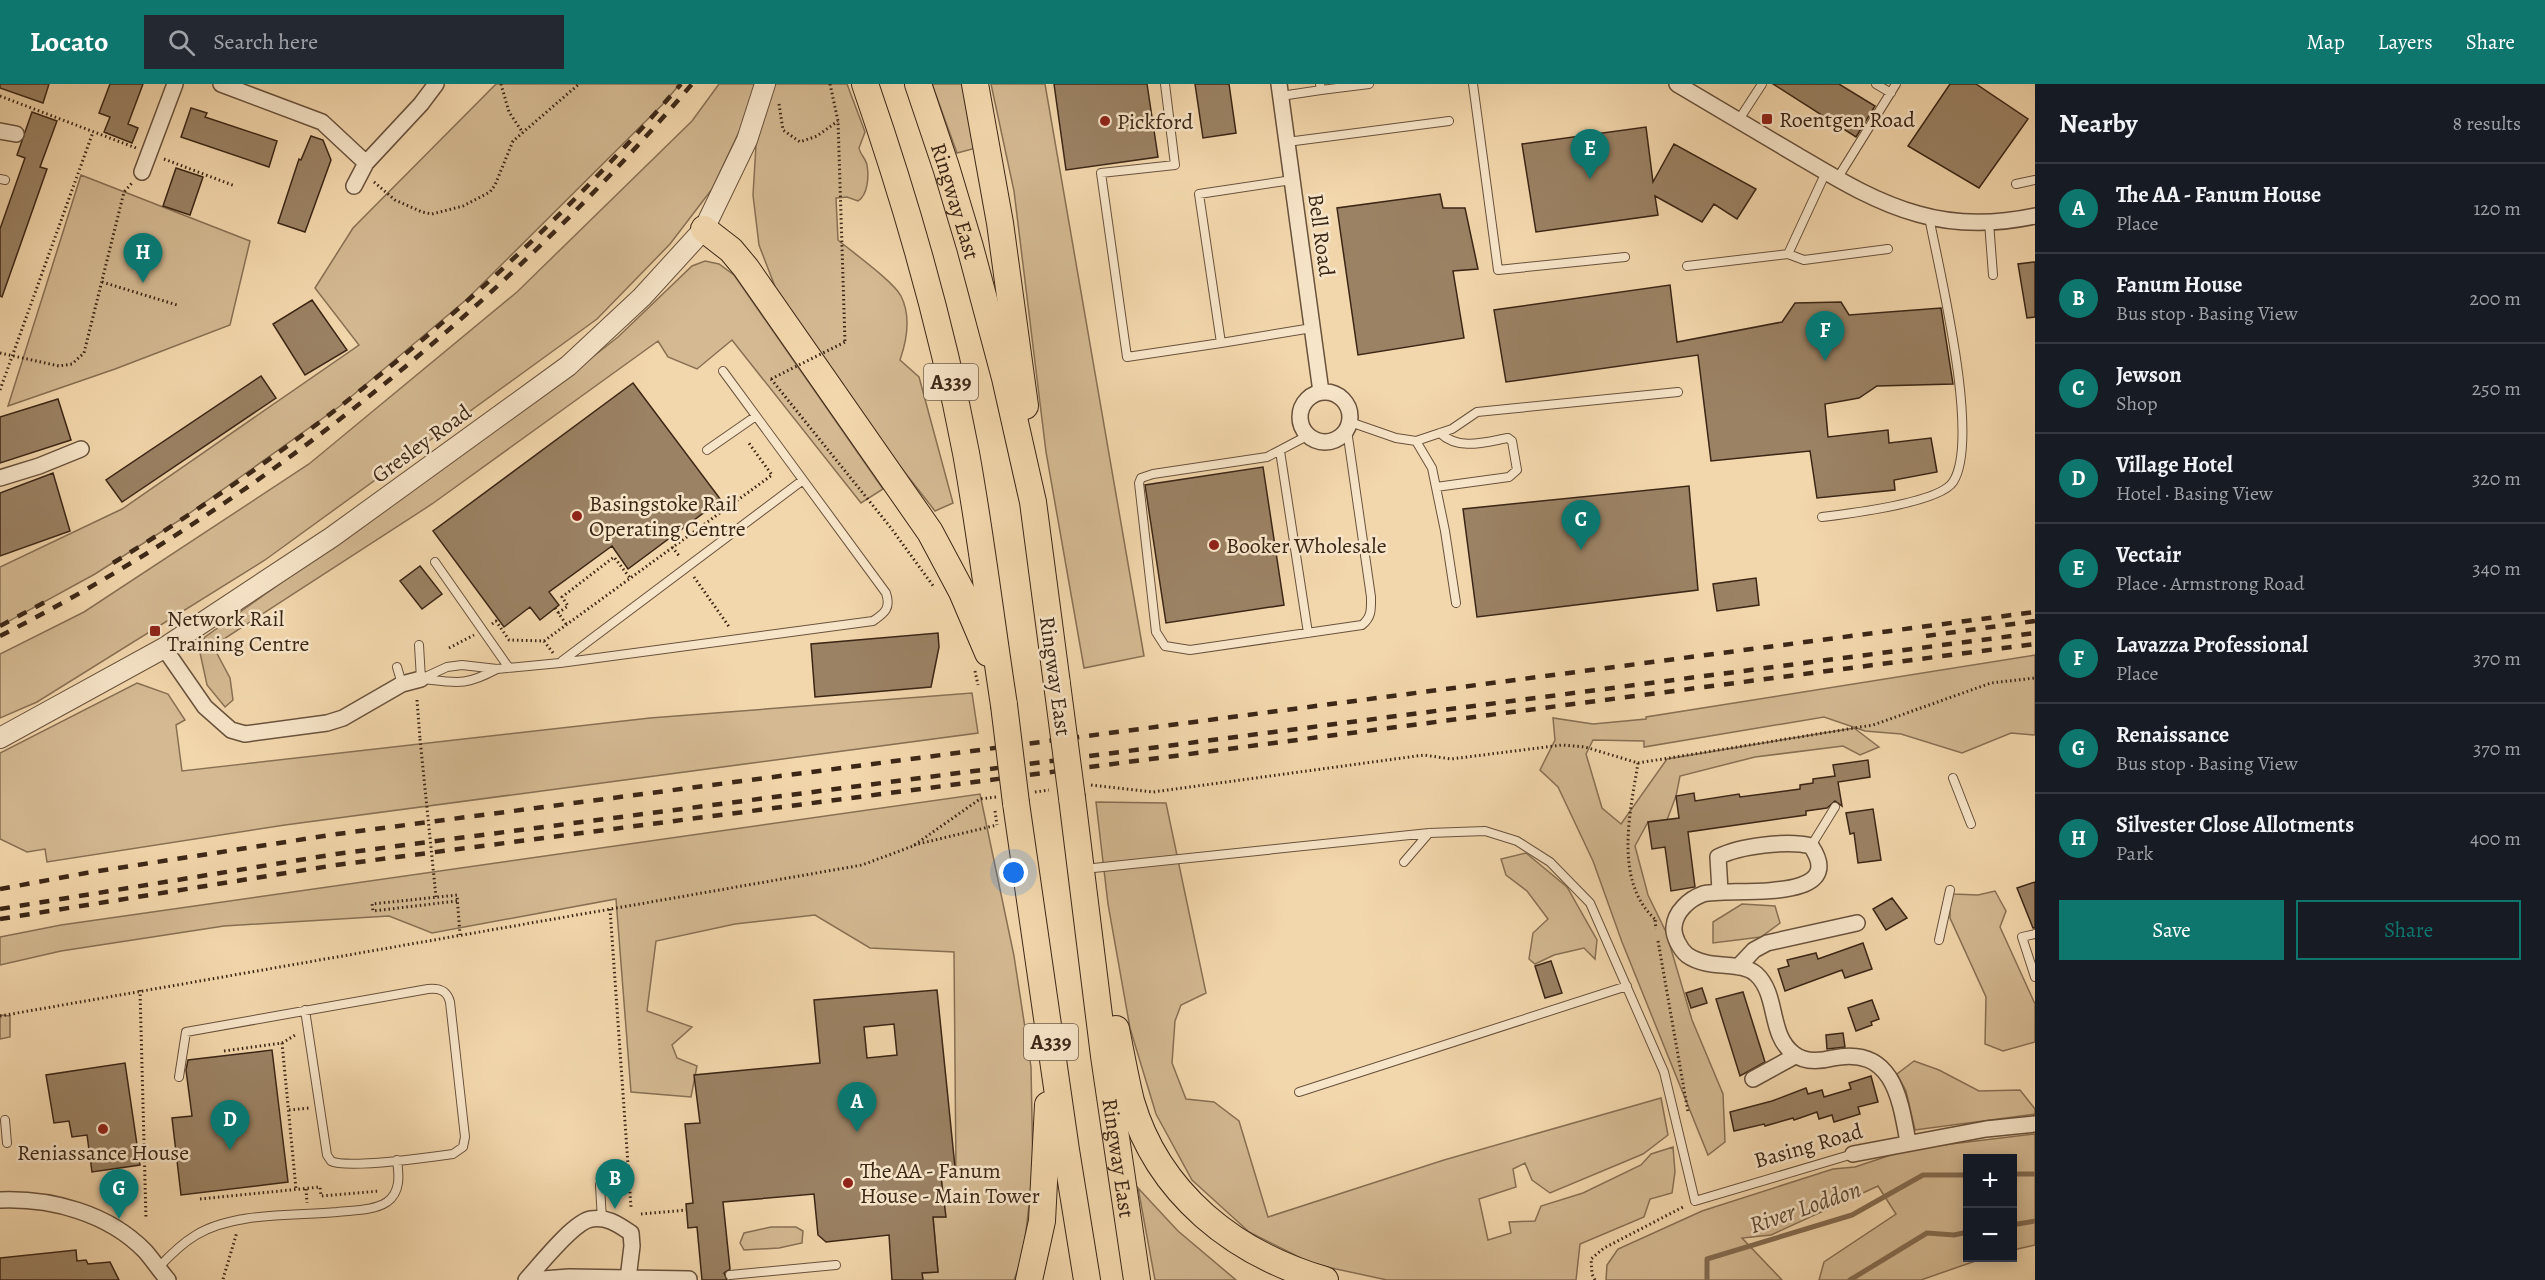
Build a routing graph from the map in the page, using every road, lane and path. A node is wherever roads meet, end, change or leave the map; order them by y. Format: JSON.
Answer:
{"nodes":[{"id":1,"x":175,"y":84,"type":"edge"},
{"id":2,"x":221,"y":84,"type":"edge"},
{"id":3,"x":436,"y":84,"type":"edge"},
{"id":4,"x":501,"y":84,"type":"edge"},
{"id":5,"x":579,"y":84,"type":"edge"},
{"id":6,"x":830,"y":84,"type":"edge"},
{"id":7,"x":865,"y":84,"type":"edge"},
{"id":8,"x":918,"y":84,"type":"edge"},
{"id":9,"x":975,"y":84,"type":"edge"},
{"id":10,"x":1165,"y":84,"type":"edge"},
{"id":11,"x":1369,"y":84,"type":"edge"},
{"id":12,"x":1473,"y":84,"type":"edge"},
{"id":13,"x":1677,"y":84,"type":"edge"},
{"id":14,"x":1762,"y":84,"type":"edge"},
{"id":15,"x":1876,"y":84,"type":"edge"},
{"id":16,"x":1896,"y":84,"type":"edge"},
{"id":17,"x":1320,"y":87,"type":"edge"},
{"id":18,"x":772,"y":90,"type":"edge"},
{"id":19,"x":1280,"y":90,"type":"edge"},
{"id":20,"x":1891,"y":93,"type":"junction"},
{"id":21,"x":0,"y":96,"type":"edge"},
{"id":22,"x":838,"y":121,"type":"junction"},
{"id":23,"x":1449,"y":121,"type":"dead end"},
{"id":24,"x":1738,"y":121,"type":"junction"},
{"id":25,"x":0,"y":130,"type":"edge"},
{"id":26,"x":16,"y":134,"type":"dead end"},
{"id":27,"x":523,"y":134,"type":"junction"},
{"id":28,"x":1287,"y":142,"type":"junction"},
{"id":29,"x":364,"y":167,"type":"junction"},
{"id":30,"x":142,"y":172,"type":"dead end"},
{"id":31,"x":1832,"y":176,"type":"junction"},
{"id":32,"x":1292,"y":180,"type":"junction"},
{"id":33,"x":2035,"y":180,"type":"edge"},
{"id":34,"x":2016,"y":184,"type":"dead end"},
{"id":35,"x":354,"y":186,"type":"dead end"},
{"id":36,"x":124,"y":192,"type":"dead end"},
{"id":37,"x":2035,"y":216,"type":"edge"},
{"id":38,"x":1929,"y":217,"type":"junction"},
{"id":39,"x":1989,"y":222,"type":"junction"},
{"id":40,"x":704,"y":229,"type":"junction"},
{"id":41,"x":1888,"y":249,"type":"dead end"},
{"id":42,"x":1788,"y":254,"type":"junction"},
{"id":43,"x":1625,"y":257,"type":"dead end"},
{"id":44,"x":1687,"y":266,"type":"dead end"},
{"id":45,"x":1993,"y":275,"type":"dead end"},
{"id":46,"x":102,"y":282,"type":"junction"},
{"id":47,"x":177,"y":305,"type":"dead end"},
{"id":48,"x":1312,"y":328,"type":"junction"},
{"id":49,"x":1221,"y":343,"type":"junction"},
{"id":50,"x":0,"y":353,"type":"edge"},
{"id":51,"x":12,"y":357,"type":"junction"},
{"id":52,"x":723,"y":370,"type":"dead end"},
{"id":53,"x":0,"y":390,"type":"edge"},
{"id":54,"x":1321,"y":392,"type":"junction"},
{"id":55,"x":1678,"y":392,"type":"dead end"},
{"id":56,"x":756,"y":416,"type":"junction"},
{"id":57,"x":1348,"y":426,"type":"junction"},
{"id":58,"x":1440,"y":433,"type":"junction"},
{"id":59,"x":1307,"y":436,"type":"junction"},
{"id":60,"x":1416,"y":441,"type":"junction"},
{"id":61,"x":748,"y":442,"type":"dead end"},
{"id":62,"x":81,"y":449,"type":"dead end"},
{"id":63,"x":707,"y":450,"type":"dead end"},
{"id":64,"x":1280,"y":451,"type":"junction"},
{"id":65,"x":0,"y":477,"type":"edge"},
{"id":66,"x":803,"y":480,"type":"junction"},
{"id":67,"x":1436,"y":488,"type":"junction"},
{"id":68,"x":1033,"y":502,"type":"junction"},
{"id":69,"x":1822,"y":517,"type":"dead end"},
{"id":70,"x":672,"y":547,"type":"junction"},
{"id":71,"x":435,"y":562,"type":"dead end"},
{"id":72,"x":687,"y":566,"type":"junction"},
{"id":73,"x":630,"y":578,"type":"junction"},
{"id":74,"x":935,"y":590,"type":"dead end"},
{"id":75,"x":1456,"y":603,"type":"dead end"},
{"id":76,"x":555,"y":609,"type":"dead end"},
{"id":77,"x":558,"y":613,"type":"junction"},
{"id":78,"x":567,"y":625,"type":"junction"},
{"id":79,"x":482,"y":630,"type":"junction"},
{"id":80,"x":1308,"y":633,"type":"junction"},
{"id":81,"x":738,"y":640,"type":"junction"},
{"id":82,"x":544,"y":641,"type":"junction"},
{"id":83,"x":419,"y":645,"type":"dead end"},
{"id":84,"x":164,"y":648,"type":"junction"},
{"id":85,"x":449,"y":648,"type":"dead end"},
{"id":86,"x":560,"y":663,"type":"junction"},
{"id":87,"x":397,"y":667,"type":"dead end"},
{"id":88,"x":509,"y":668,"type":"junction"},
{"id":89,"x":497,"y":669,"type":"junction"},
{"id":90,"x":975,"y":670,"type":"dead end"},
{"id":91,"x":2035,"y":678,"type":"edge"},
{"id":92,"x":422,"y":679,"type":"junction"},
{"id":93,"x":402,"y":684,"type":"junction"},
{"id":94,"x":994,"y":695,"type":"junction"},
{"id":95,"x":417,"y":700,"type":"dead end"},
{"id":96,"x":0,"y":738,"type":"edge"},
{"id":97,"x":1638,"y":763,"type":"junction"},
{"id":98,"x":1953,"y":778,"type":"dead end"},
{"id":99,"x":1081,"y":791,"type":"junction"},
{"id":100,"x":980,"y":799,"type":"dead end"},
{"id":101,"x":1835,"y":807,"type":"dead end"},
{"id":102,"x":1971,"y":824,"type":"dead end"},
{"id":103,"x":997,"y":825,"type":"dead end"},
{"id":104,"x":1429,"y":833,"type":"junction"},
{"id":105,"x":913,"y":846,"type":"junction"},
{"id":106,"x":1811,"y":846,"type":"junction"},
{"id":107,"x":1404,"y":862,"type":"dead end"},
{"id":108,"x":1081,"y":870,"type":"junction"},
{"id":109,"x":1950,"y":890,"type":"dead end"},
{"id":110,"x":1720,"y":891,"type":"junction"},
{"id":111,"x":436,"y":897,"type":"junction"},
{"id":112,"x":458,"y":901,"type":"junction"},
{"id":113,"x":610,"y":909,"type":"junction"},
{"id":114,"x":1655,"y":920,"type":"junction"},
{"id":115,"x":1857,"y":923,"type":"dead end"},
{"id":116,"x":1674,"y":928,"type":"junction"},
{"id":117,"x":2035,"y":934,"type":"edge"},
{"id":118,"x":460,"y":935,"type":"junction"},
{"id":119,"x":1939,"y":940,"type":"dead end"},
{"id":120,"x":1090,"y":942,"type":"junction"},
{"id":121,"x":1738,"y":967,"type":"junction"},
{"id":122,"x":2035,"y":977,"type":"edge"},
{"id":123,"x":1627,"y":986,"type":"junction"},
{"id":124,"x":140,"y":990,"type":"junction"},
{"id":125,"x":305,"y":1010,"type":"junction"},
{"id":126,"x":0,"y":1016,"type":"edge"},
{"id":127,"x":1050,"y":1037,"type":"junction"},
{"id":128,"x":224,"y":1051,"type":"dead end"},
{"id":129,"x":1795,"y":1056,"type":"junction"},
{"id":130,"x":179,"y":1077,"type":"dead end"},
{"id":131,"x":1753,"y":1079,"type":"dead end"},
{"id":132,"x":1299,"y":1092,"type":"dead end"},
{"id":133,"x":5,"y":1120,"type":"dead end"},
{"id":134,"x":1689,"y":1120,"type":"dead end"},
{"id":135,"x":2035,"y":1124,"type":"edge"},
{"id":136,"x":1908,"y":1142,"type":"junction"},
{"id":137,"x":7,"y":1143,"type":"dead end"},
{"id":138,"x":1853,"y":1154,"type":"joint"},
{"id":139,"x":397,"y":1160,"type":"junction"},
{"id":140,"x":600,"y":1185,"type":"dead end"},
{"id":141,"x":306,"y":1188,"type":"junction"},
{"id":142,"x":296,"y":1189,"type":"junction"},
{"id":143,"x":396,"y":1190,"type":"junction"},
{"id":144,"x":307,"y":1197,"type":"dead end"},
{"id":145,"x":200,"y":1199,"type":"dead end"},
{"id":146,"x":0,"y":1200,"type":"edge"},
{"id":147,"x":1695,"y":1201,"type":"junction"},
{"id":148,"x":631,"y":1208,"type":"dead end"},
{"id":149,"x":687,"y":1210,"type":"dead end"},
{"id":150,"x":641,"y":1214,"type":"dead end"},
{"id":151,"x":146,"y":1219,"type":"dead end"},
{"id":152,"x":602,"y":1220,"type":"junction"},
{"id":153,"x":238,"y":1234,"type":"dead end"},
{"id":154,"x":836,"y":1266,"type":"dead end"},
{"id":155,"x":163,"y":1274,"type":"edge"},
{"id":156,"x":730,"y":1275,"type":"dead end"},
{"id":157,"x":223,"y":1279,"type":"edge"},
{"id":158,"x":628,"y":1279,"type":"edge"},
{"id":159,"x":692,"y":1279,"type":"edge"},
{"id":160,"x":528,"y":1280,"type":"edge"},
{"id":161,"x":658,"y":1280,"type":"edge"},
{"id":162,"x":1029,"y":1280,"type":"edge"},
{"id":163,"x":1087,"y":1280,"type":"edge"},
{"id":164,"x":1137,"y":1280,"type":"edge"},
{"id":165,"x":1325,"y":1280,"type":"edge"},
{"id":166,"x":1595,"y":1280,"type":"edge"}],
"edges":[{"from":1,"to":30,"type":"street"},
{"from":2,"to":29,"type":"street"},
{"from":3,"to":29,"type":"street"},
{"from":4,"to":27,"type":"path"},
{"from":5,"to":27,"type":"path"},
{"from":6,"to":22,"type":"path"},
{"from":7,"to":94,"type":"highway","number":"A339"},
{"from":8,"to":68,"type":"highway","name":"Ringway East","number":"A339"},
{"from":9,"to":68,"type":"highway"},
{"from":10,"to":49,"type":"lane"},
{"from":11,"to":17,"type":"lane"},
{"from":12,"to":43,"type":"lane"},
{"from":13,"to":24,"type":"street"},
{"from":14,"to":24,"type":"lane"},
{"from":15,"to":20,"type":"lane"},
{"from":16,"to":20,"type":"lane"},
{"from":17,"to":19,"type":"lane"},
{"from":18,"to":22,"type":"path"},
{"from":18,"to":40,"type":"street","name":"Gresley Road"},
{"from":19,"to":28,"type":"street","name":"Bell Road"},
{"from":20,"to":31,"type":"lane"},
{"from":21,"to":51,"type":"path"},
{"from":22,"to":74,"type":"path","bridge":true},
{"from":23,"to":28,"type":"lane"},
{"from":24,"to":31,"type":"street"},
{"from":25,"to":26,"type":"street"},
{"from":27,"to":29,"type":"path"},
{"from":28,"to":32,"type":"street","name":"Bell Road"},
{"from":29,"to":35,"type":"street"},
{"from":31,"to":38,"type":"street"},
{"from":31,"to":42,"type":"lane"},
{"from":32,"to":48,"type":"street","name":"Bell Road"},
{"from":32,"to":49,"type":"lane"},
{"from":33,"to":34,"type":"lane"},
{"from":36,"to":46,"type":"path"},
{"from":37,"to":39,"type":"street"},
{"from":38,"to":39,"type":"street"},
{"from":38,"to":69,"type":"lane"},
{"from":39,"to":45,"type":"lane"},
{"from":40,"to":84,"type":"street","name":"Gresley Road"},
{"from":40,"to":94,"type":"highway"},
{"from":41,"to":42,"type":"lane"},
{"from":42,"to":44,"type":"lane"},
{"from":46,"to":47,"type":"path"},
{"from":46,"to":51,"type":"path"},
{"from":48,"to":49,"type":"lane"},
{"from":48,"to":54,"type":"street","name":"Bell Road"},
{"from":50,"to":51,"type":"path"},
{"from":51,"to":53,"type":"path"},
{"from":52,"to":56,"type":"lane"},
{"from":54,"to":57,"type":"street"},
{"from":54,"to":59,"type":"street"},
{"from":55,"to":58,"type":"lane"},
{"from":56,"to":63,"type":"lane"},
{"from":56,"to":66,"type":"lane"},
{"from":57,"to":59,"type":"street"},
{"from":57,"to":60,"type":"lane"},
{"from":57,"to":80,"type":"lane"},
{"from":58,"to":60,"type":"lane"},
{"from":58,"to":67,"type":"lane"},
{"from":59,"to":64,"type":"lane"},
{"from":60,"to":67,"type":"lane"},
{"from":61,"to":70,"type":"path"},
{"from":62,"to":65,"type":"street"},
{"from":64,"to":80,"type":"lane"},
{"from":64,"to":80,"type":"lane"},
{"from":66,"to":72,"type":"lane"},
{"from":66,"to":81,"type":"lane"},
{"from":67,"to":75,"type":"lane"},
{"from":68,"to":99,"type":"highway","name":"Ringway East","number":"A339","bridge":true},
{"from":70,"to":72,"type":"path"},
{"from":70,"to":73,"type":"path"},
{"from":71,"to":79,"type":"lane"},
{"from":72,"to":81,"type":"path"},
{"from":72,"to":86,"type":"lane"},
{"from":73,"to":77,"type":"path"},
{"from":73,"to":78,"type":"path"},
{"from":76,"to":77,"type":"path"},
{"from":77,"to":78,"type":"path"},
{"from":78,"to":82,"type":"path"},
{"from":79,"to":82,"type":"path"},
{"from":79,"to":85,"type":"path"},
{"from":79,"to":88,"type":"lane"},
{"from":81,"to":86,"type":"lane"},
{"from":82,"to":86,"type":"path"},
{"from":83,"to":92,"type":"lane"},
{"from":84,"to":93,"type":"street"},
{"from":84,"to":96,"type":"street","name":"Gresley Road"},
{"from":86,"to":88,"type":"lane"},
{"from":87,"to":93,"type":"lane"},
{"from":88,"to":89,"type":"lane"},
{"from":89,"to":92,"type":"lane"},
{"from":89,"to":92,"type":"lane"},
{"from":90,"to":94,"type":"path"},
{"from":91,"to":97,"type":"path"},
{"from":92,"to":93,"type":"street"},
{"from":94,"to":127,"type":"highway","number":"A339","bridge":true},
{"from":95,"to":111,"type":"path","bridge":true},
{"from":97,"to":99,"type":"path"},
{"from":97,"to":114,"type":"path"},
{"from":98,"to":102,"type":"lane"},
{"from":99,"to":108,"type":"highway","name":"Ringway East","number":"A339"},
{"from":100,"to":105,"type":"path"},
{"from":101,"to":106,"type":"lane"},
{"from":103,"to":105,"type":"path"},
{"from":104,"to":107,"type":"lane"},
{"from":104,"to":108,"type":"lane"},
{"from":104,"to":123,"type":"lane"},
{"from":105,"to":113,"type":"path"},
{"from":106,"to":110,"type":"street"},
{"from":106,"to":110,"type":"street"},
{"from":108,"to":120,"type":"highway","name":"Ringway East","number":"A339"},
{"from":109,"to":119,"type":"lane"},
{"from":110,"to":116,"type":"street"},
{"from":111,"to":112,"type":"path"},
{"from":111,"to":112,"type":"path"},
{"from":112,"to":118,"type":"path"},
{"from":113,"to":118,"type":"path"},
{"from":113,"to":148,"type":"path"},
{"from":114,"to":116,"type":"path"},
{"from":114,"to":134,"type":"path"},
{"from":115,"to":121,"type":"street"},
{"from":116,"to":121,"type":"street"},
{"from":117,"to":122,"type":"lane"},
{"from":118,"to":124,"type":"path"},
{"from":120,"to":164,"type":"highway","name":"Ringway East","number":"A339"},
{"from":120,"to":165,"type":"highway"},
{"from":121,"to":129,"type":"street"},
{"from":123,"to":132,"type":"lane"},
{"from":123,"to":147,"type":"lane"},
{"from":124,"to":126,"type":"path"},
{"from":124,"to":151,"type":"path"},
{"from":125,"to":130,"type":"lane"},
{"from":125,"to":139,"type":"lane"},
{"from":125,"to":139,"type":"lane"},
{"from":127,"to":162,"type":"highway"},
{"from":127,"to":163,"type":"highway","number":"A339"},
{"from":128,"to":142,"type":"path"},
{"from":129,"to":131,"type":"street"},
{"from":129,"to":136,"type":"street"},
{"from":133,"to":137,"type":"lane"},
{"from":135,"to":136,"type":"street","name":"Basing Road"},
{"from":136,"to":138,"type":"street","name":"Basing Road"},
{"from":138,"to":147,"type":"lane","name":"Basing Road"},
{"from":139,"to":143,"type":"lane"},
{"from":140,"to":152,"type":"lane"},
{"from":141,"to":142,"type":"path"},
{"from":141,"to":143,"type":"path"},
{"from":141,"to":144,"type":"path"},
{"from":142,"to":145,"type":"path"},
{"from":143,"to":155,"type":"lane"},
{"from":146,"to":155,"type":"street"},
{"from":147,"to":166,"type":"path"},
{"from":149,"to":150,"type":"path"},
{"from":152,"to":158,"type":"street"},
{"from":152,"to":160,"type":"street"},
{"from":153,"to":157,"type":"path"},
{"from":154,"to":156,"type":"lane"},
{"from":158,"to":160,"type":"street"},
{"from":158,"to":161,"type":"street"},
{"from":159,"to":161,"type":"street"}]}
